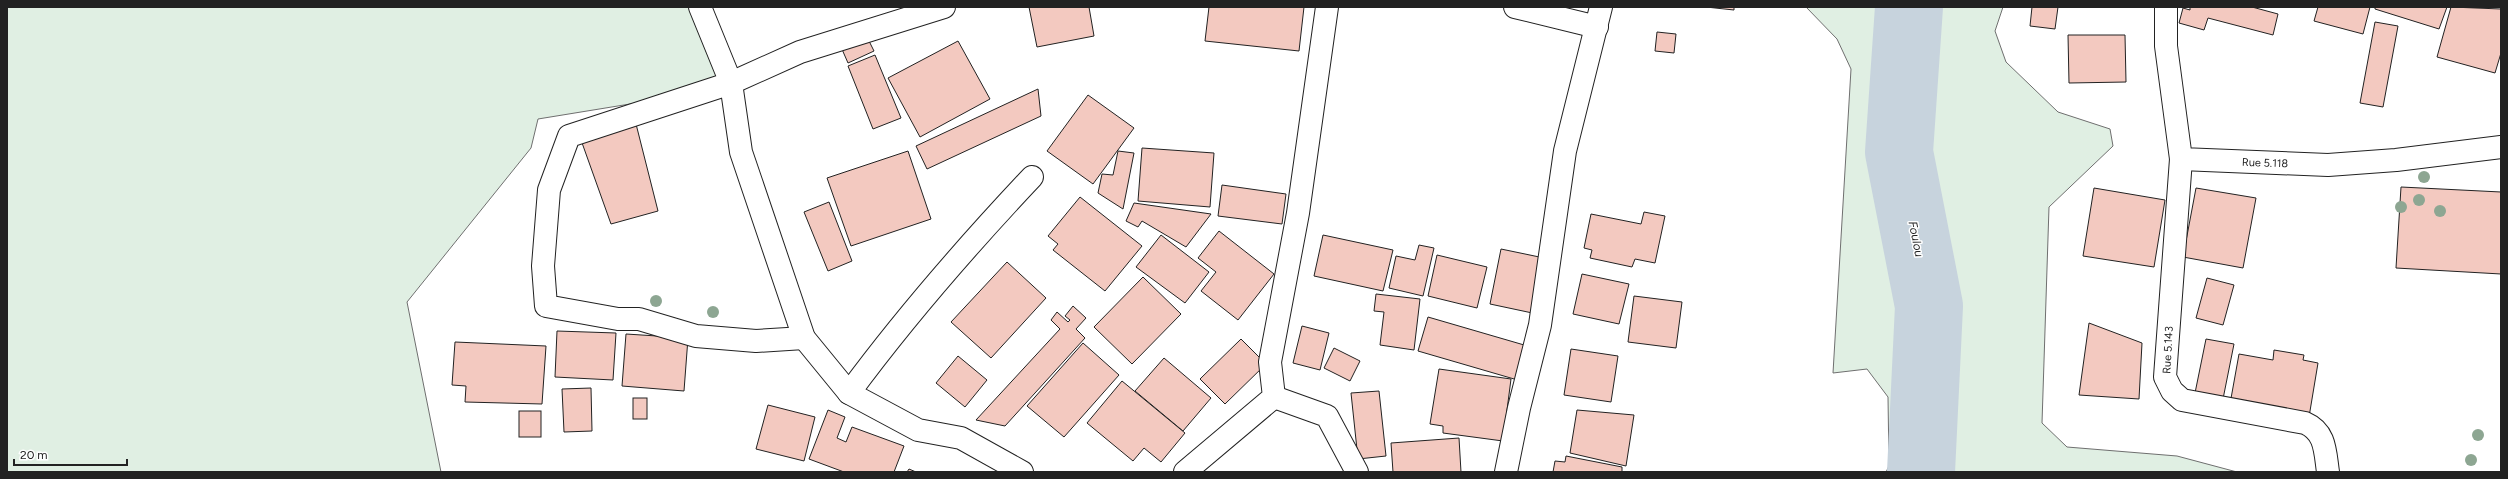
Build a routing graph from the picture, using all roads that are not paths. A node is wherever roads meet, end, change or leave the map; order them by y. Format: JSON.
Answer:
{"nodes":[{"id":1,"x":700,"y":7,"type":"edge"},
{"id":2,"x":944,"y":7,"type":"edge"},
{"id":3,"x":1326,"y":7,"type":"edge"},
{"id":4,"x":1515,"y":7,"type":"edge"},
{"id":5,"x":2166,"y":7,"type":"edge"},
{"id":6,"x":1599,"y":17,"type":"edge"},
{"id":7,"x":731,"y":83,"type":"junction"},
{"id":8,"x":2501,"y":147,"type":"edge"},
{"id":9,"x":2181,"y":160,"type":"junction"},
{"id":10,"x":1032,"y":177,"type":"dead end"},
{"id":11,"x":804,"y":338,"type":"junction"},
{"id":12,"x":849,"y":394,"type":"junction"},
{"id":13,"x":1274,"y":397,"type":"junction"},
{"id":14,"x":1022,"y":472,"type":"edge"},
{"id":15,"x":1184,"y":472,"type":"edge"},
{"id":16,"x":1356,"y":472,"type":"edge"},
{"id":17,"x":1506,"y":472,"type":"edge"},
{"id":18,"x":2328,"y":472,"type":"edge"}],
"edges":[{"from":1,"to":7,"type":"street"},
{"from":2,"to":7,"type":"street"},
{"from":3,"to":13,"type":"street"},
{"from":4,"to":6,"type":"street"},
{"from":5,"to":9,"type":"street"},
{"from":6,"to":17,"type":"street"},
{"from":7,"to":11,"type":"street"},
{"from":7,"to":11,"type":"street"},
{"from":8,"to":9,"type":"street","name":"Rue 5.118"},
{"from":9,"to":18,"type":"street","name":"Rue 5.143"},
{"from":10,"to":12,"type":"street"},
{"from":11,"to":12,"type":"street"},
{"from":12,"to":14,"type":"street"},
{"from":13,"to":15,"type":"street"},
{"from":13,"to":16,"type":"street"}]}
